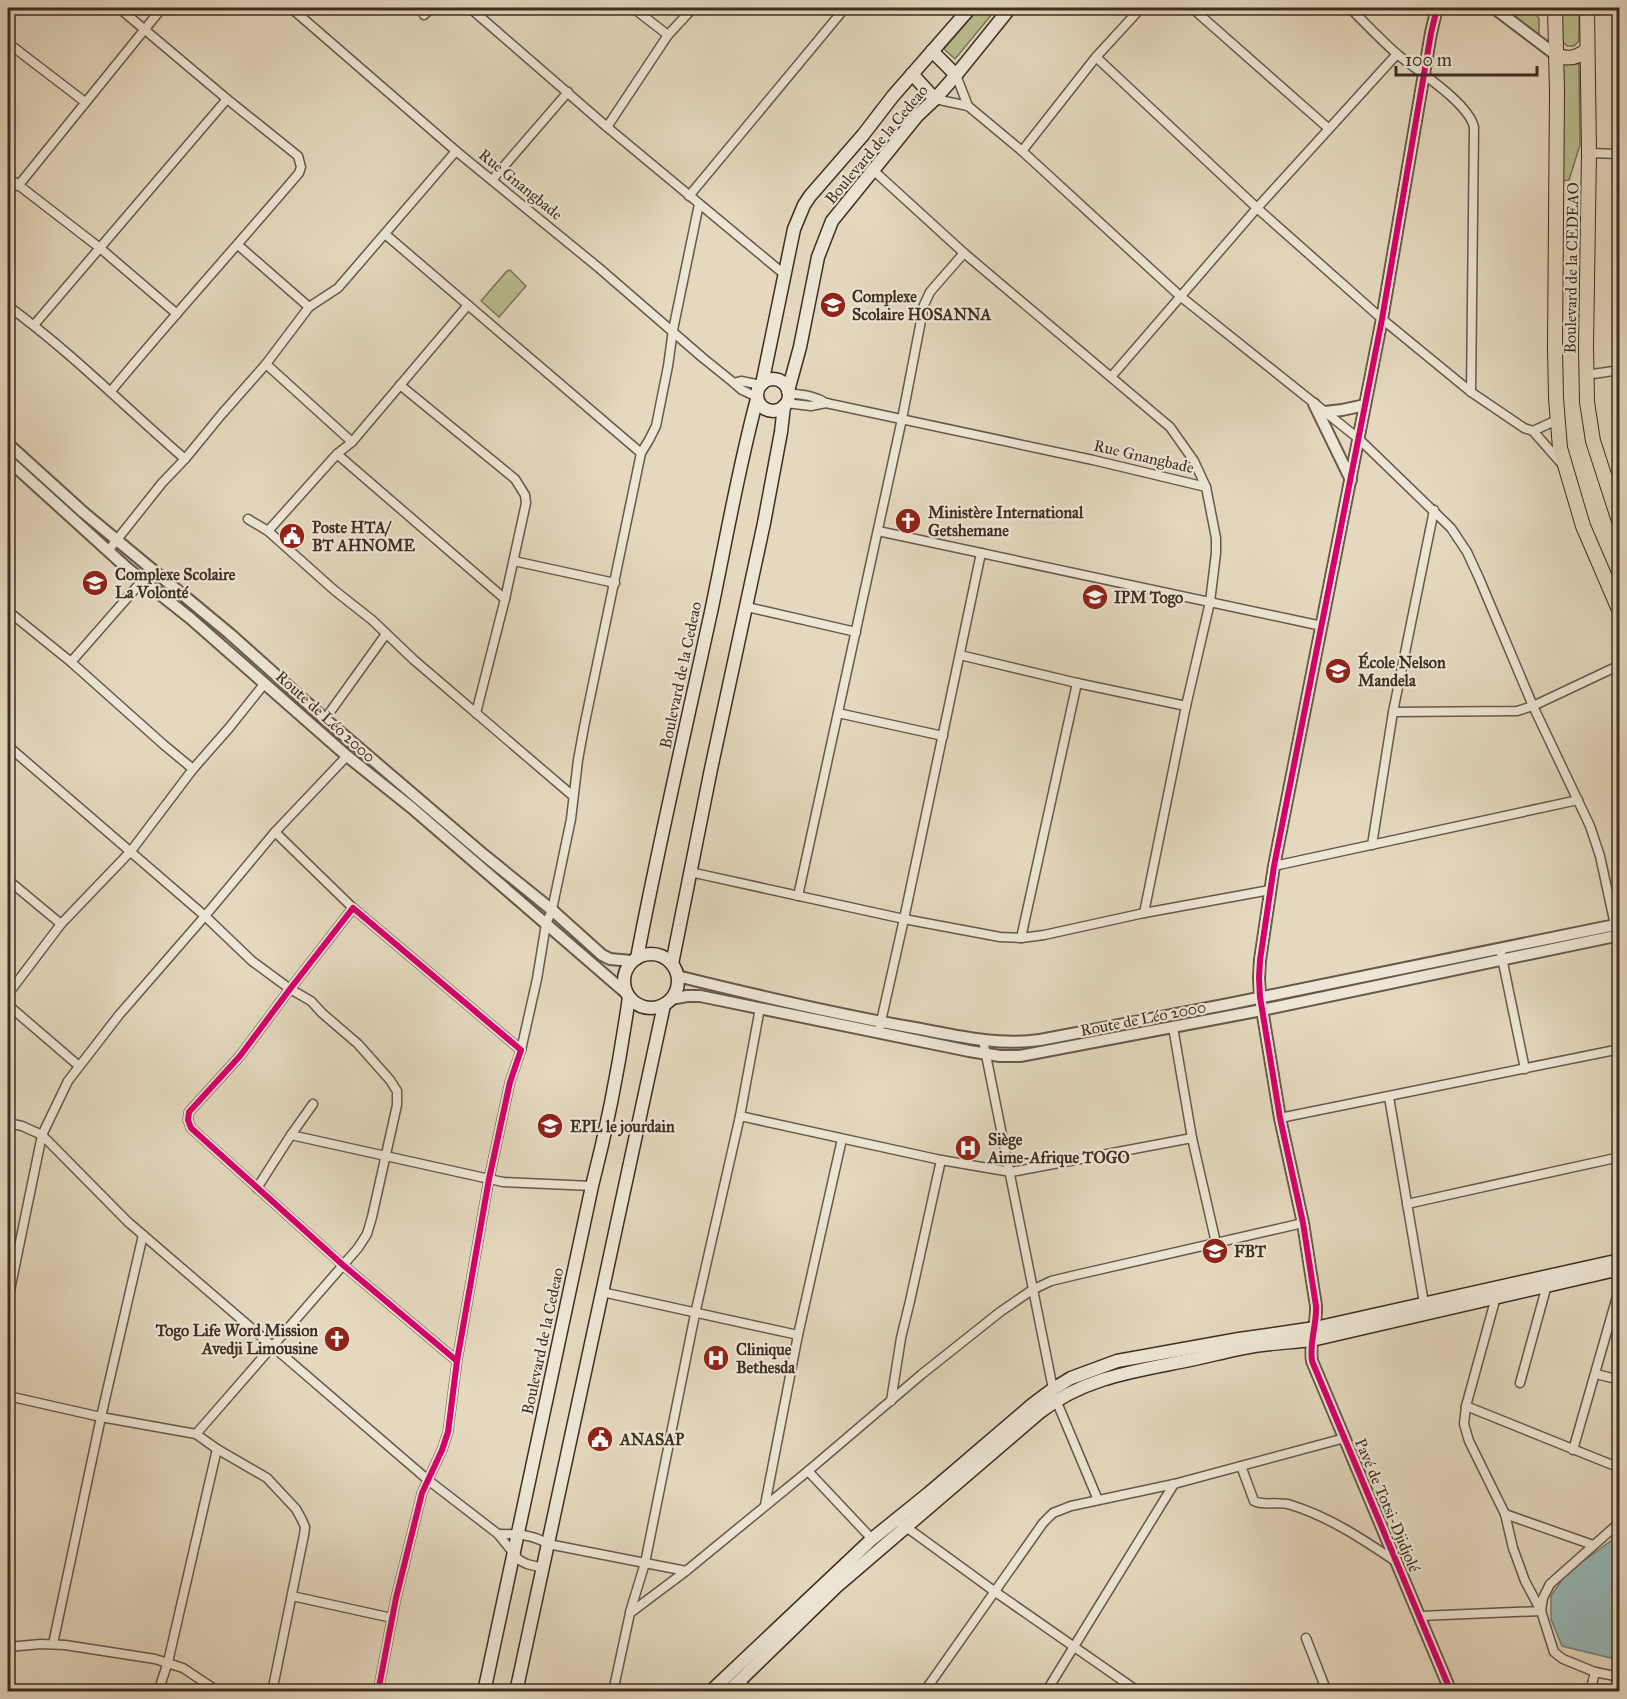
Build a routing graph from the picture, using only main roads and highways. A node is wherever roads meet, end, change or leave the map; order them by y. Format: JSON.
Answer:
{"nodes":[{"id":1,"x":970,"y":8,"type":"edge"},
{"id":2,"x":1010,"y":8,"type":"edge"},
{"id":3,"x":1555,"y":8,"type":"edge"},
{"id":4,"x":1587,"y":8,"type":"edge"},
{"id":5,"x":1587,"y":50,"type":"junction"},
{"id":6,"x":932,"y":51,"type":"junction"},
{"id":7,"x":1556,"y":55,"type":"junction"},
{"id":8,"x":912,"y":74,"type":"junction"},
{"id":9,"x":956,"y":75,"type":"junction"},
{"id":10,"x":935,"y":99,"type":"junction"},
{"id":11,"x":759,"y":391,"type":"junction"},
{"id":12,"x":787,"y":398,"type":"junction"},
{"id":13,"x":1620,"y":524,"type":"edge"},
{"id":14,"x":1620,"y":612,"type":"edge"},
{"id":15,"x":635,"y":960,"type":"junction"},
{"id":16,"x":674,"y":970,"type":"junction"},
{"id":17,"x":627,"y":995,"type":"junction"},
{"id":18,"x":668,"y":1002,"type":"junction"},
{"id":19,"x":1620,"y":1260,"type":"edge"},
{"id":20,"x":1620,"y":1269,"type":"edge"},
{"id":21,"x":1313,"y":1334,"type":"junction"},
{"id":22,"x":1054,"y":1394,"type":"junction"},
{"id":23,"x":484,"y":1692,"type":"edge"},
{"id":24,"x":516,"y":1692,"type":"edge"},
{"id":25,"x":710,"y":1692,"type":"edge"},
{"id":26,"x":728,"y":1692,"type":"edge"}],
"edges":[{"from":1,"to":6,"type":"main road","name":"Boulevard de la Cedeao"},
{"from":2,"to":9,"type":"main road","name":"Boulevard de la Cedeao"},
{"from":3,"to":7,"type":"main road"},
{"from":4,"to":5,"type":"main road","name":"Boulevard de la CEDEAO"},
{"from":5,"to":7,"type":"main road"},
{"from":5,"to":13,"type":"main road","name":"Boulevard de la CEDEAO"},
{"from":6,"to":8,"type":"main road","name":"Boulevard de la Cedeao"},
{"from":6,"to":9,"type":"main road"},
{"from":7,"to":14,"type":"main road"},
{"from":8,"to":10,"type":"main road"},
{"from":8,"to":11,"type":"main road","name":"Boulevard de la Cedeao"},
{"from":9,"to":10,"type":"main road","name":"Boulevard de la Cedeao"},
{"from":10,"to":12,"type":"main road","name":"Boulevard de la Cedeao"},
{"from":11,"to":12,"type":"main road"},
{"from":11,"to":12,"type":"main road"},
{"from":11,"to":15,"type":"main road","name":"Boulevard de la Cedeao"},
{"from":12,"to":16,"type":"main road","name":"Boulevard de la Cedeao"},
{"from":15,"to":16,"type":"main road"},
{"from":15,"to":17,"type":"main road"},
{"from":16,"to":18,"type":"main road"},
{"from":17,"to":18,"type":"main road"},
{"from":17,"to":23,"type":"main road","name":"Boulevard de la Cedeao"},
{"from":18,"to":24,"type":"main road"},
{"from":19,"to":21,"type":"main road"},
{"from":20,"to":21,"type":"main road"},
{"from":21,"to":22,"type":"main road"},
{"from":22,"to":25,"type":"main road"},
{"from":22,"to":26,"type":"main road"}]}
